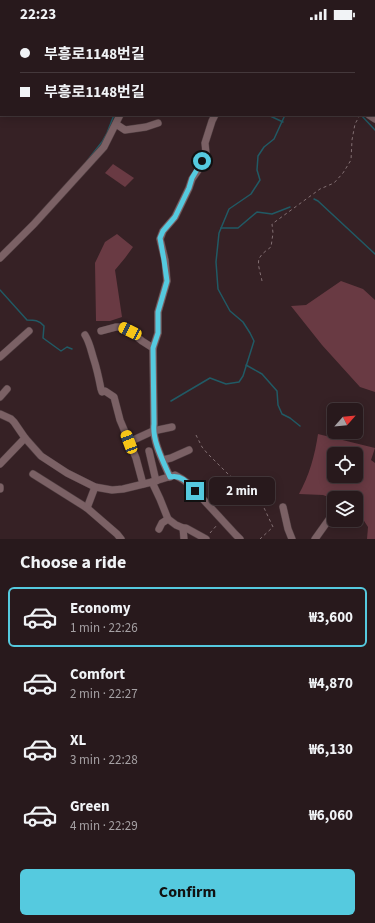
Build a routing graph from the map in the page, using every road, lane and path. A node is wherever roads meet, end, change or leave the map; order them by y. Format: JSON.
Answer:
{"nodes":[{"id":1,"x":120,"y":116,"type":"edge"},
{"id":2,"x":215,"y":116,"type":"edge"},
{"id":3,"x":360,"y":116,"type":"edge"},
{"id":4,"x":158,"y":123,"type":"dead end"},
{"id":5,"x":116,"y":124,"type":"junction"},
{"id":6,"x":0,"y":258,"type":"edge"},
{"id":7,"x":262,"y":281,"type":"dead end"},
{"id":8,"x":29,"y":331,"type":"dead end"},
{"id":9,"x":101,"y":331,"type":"dead end"},
{"id":10,"x":85,"y":335,"type":"dead end"},
{"id":11,"x":153,"y":348,"type":"junction"},
{"id":12,"x":0,"y":357,"type":"edge"},
{"id":13,"x":7,"y":389,"type":"dead end"},
{"id":14,"x":0,"y":397,"type":"edge"},
{"id":15,"x":0,"y":414,"type":"edge"},
{"id":16,"x":172,"y":427,"type":"dead end"},
{"id":17,"x":153,"y":431,"type":"junction"},
{"id":18,"x":196,"y":435,"type":"dead end"},
{"id":19,"x":25,"y":438,"type":"junction"},
{"id":20,"x":129,"y":442,"type":"junction"},
{"id":21,"x":149,"y":450,"type":"dead end"},
{"id":22,"x":189,"y":450,"type":"dead end"},
{"id":23,"x":163,"y":460,"type":"junction"},
{"id":24,"x":0,"y":464,"type":"edge"},
{"id":25,"x":33,"y":474,"type":"dead end"},
{"id":26,"x":170,"y":477,"type":"junction"},
{"id":27,"x":154,"y":482,"type":"junction"},
{"id":28,"x":143,"y":484,"type":"junction"},
{"id":29,"x":95,"y":487,"type":"junction"},
{"id":30,"x":283,"y":507,"type":"dead end"},
{"id":31,"x":87,"y":508,"type":"junction"},
{"id":32,"x":168,"y":519,"type":"junction"},
{"id":33,"x":221,"y":520,"type":"junction"},
{"id":34,"x":327,"y":522,"type":"edge"},
{"id":35,"x":183,"y":528,"type":"junction"},
{"id":36,"x":159,"y":529,"type":"dead end"},
{"id":37,"x":121,"y":539,"type":"edge"},
{"id":38,"x":184,"y":539,"type":"edge"},
{"id":39,"x":206,"y":539,"type":"edge"},
{"id":40,"x":240,"y":539,"type":"edge"},
{"id":41,"x":260,"y":539,"type":"edge"},
{"id":42,"x":292,"y":539,"type":"edge"},
{"id":43,"x":315,"y":539,"type":"edge"}],
"edges":[{"from":1,"to":5,"type":"street"},
{"from":2,"to":11,"type":"street"},
{"from":3,"to":7,"type":"path"},
{"from":4,"to":5,"type":"street"},
{"from":5,"to":6,"type":"street"},
{"from":8,"to":12,"type":"street"},
{"from":9,"to":11,"type":"street"},
{"from":10,"to":20,"type":"street"},
{"from":11,"to":17,"type":"street"},
{"from":13,"to":14,"type":"street"},
{"from":15,"to":19,"type":"street"},
{"from":16,"to":17,"type":"street"},
{"from":17,"to":20,"type":"street"},
{"from":17,"to":23,"type":"street"},
{"from":18,"to":41,"type":"path"},
{"from":19,"to":24,"type":"street"},
{"from":19,"to":29,"type":"street"},
{"from":20,"to":28,"type":"street"},
{"from":21,"to":27,"type":"street"},
{"from":22,"to":23,"type":"street"},
{"from":23,"to":26,"type":"street"},
{"from":25,"to":31,"type":"street"},
{"from":26,"to":27,"type":"street"},
{"from":26,"to":33,"type":"street"},
{"from":27,"to":28,"type":"street"},
{"from":27,"to":32,"type":"street"},
{"from":28,"to":29,"type":"street"},
{"from":29,"to":31,"type":"street"},
{"from":30,"to":42,"type":"street"},
{"from":31,"to":37,"type":"street"},
{"from":32,"to":35,"type":"street"},
{"from":32,"to":36,"type":"street"},
{"from":33,"to":39,"type":"path"},
{"from":33,"to":40,"type":"street"},
{"from":34,"to":43,"type":"street"},
{"from":35,"to":38,"type":"street"},
{"from":35,"to":39,"type":"street"}]}
